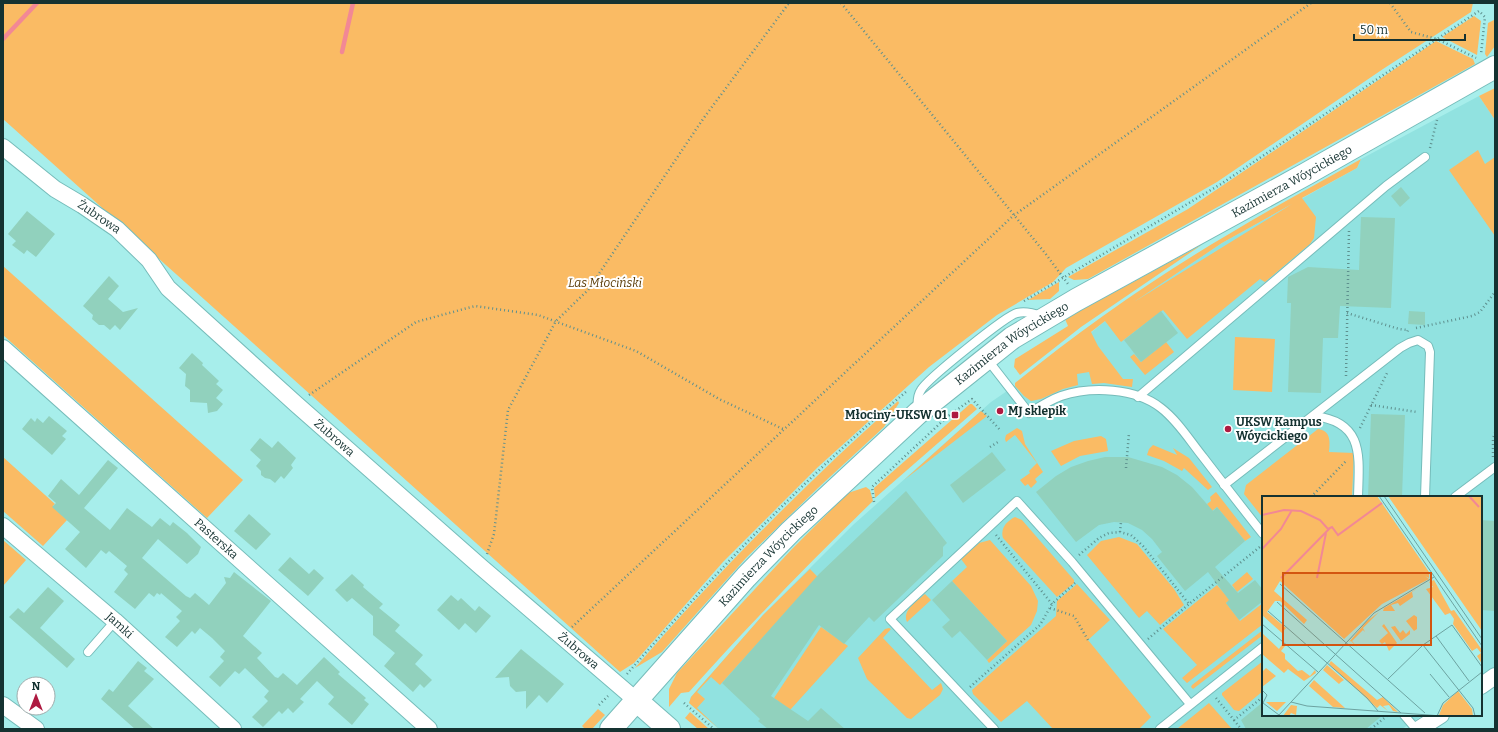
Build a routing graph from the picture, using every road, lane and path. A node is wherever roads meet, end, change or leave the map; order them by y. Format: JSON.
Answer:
{"nodes":[{"id":1,"x":789,"y":3,"type":"edge"},
{"id":2,"x":841,"y":3,"type":"edge"},
{"id":3,"x":1312,"y":3,"type":"edge"},
{"id":4,"x":1390,"y":3,"type":"edge"},
{"id":5,"x":1437,"y":39,"type":"junction"},
{"id":6,"x":1495,"y":67,"type":"edge"},
{"id":7,"x":1438,"y":115,"type":"dead end"},
{"id":8,"x":3,"y":147,"type":"edge"},
{"id":9,"x":1425,"y":157,"type":"joint"},
{"id":10,"x":1013,"y":216,"type":"junction"},
{"id":11,"x":1349,"y":217,"type":"junction"},
{"id":12,"x":1495,"y":292,"type":"edge"},
{"id":13,"x":1045,"y":318,"type":"junction"},
{"id":14,"x":556,"y":321,"type":"junction"},
{"id":15,"x":1408,"y":330,"type":"dead end"},
{"id":16,"x":3,"y":348,"type":"edge"},
{"id":17,"x":986,"y":358,"type":"junction"},
{"id":18,"x":1346,"y":391,"type":"junction"},
{"id":19,"x":1138,"y":397,"type":"junction"},
{"id":20,"x":296,"y":404,"type":"junction"},
{"id":21,"x":1371,"y":405,"type":"dead end"},
{"id":22,"x":918,"y":413,"type":"junction"},
{"id":23,"x":1428,"y":414,"type":"junction"},
{"id":24,"x":1314,"y":416,"type":"junction"},
{"id":25,"x":783,"y":429,"type":"junction"},
{"id":26,"x":1001,"y":431,"type":"dead end"},
{"id":27,"x":1495,"y":433,"type":"edge"},
{"id":28,"x":1129,"y":434,"type":"dead end"},
{"id":29,"x":998,"y":442,"type":"dead end"},
{"id":30,"x":990,"y":447,"type":"dead end"},
{"id":31,"x":1359,"y":453,"type":"junction"},
{"id":32,"x":1494,"y":467,"type":"edge"},
{"id":33,"x":1126,"y":468,"type":"dead end"},
{"id":34,"x":1224,"y":485,"type":"junction"},
{"id":35,"x":1312,"y":496,"type":"edge"},
{"id":36,"x":1358,"y":496,"type":"edge"},
{"id":37,"x":1425,"y":496,"type":"edge"},
{"id":38,"x":1457,"y":496,"type":"edge"},
{"id":39,"x":874,"y":502,"type":"dead end"},
{"id":40,"x":1121,"y":522,"type":"dead end"},
{"id":41,"x":3,"y":526,"type":"edge"},
{"id":42,"x":989,"y":526,"type":"junction"},
{"id":43,"x":1120,"y":532,"type":"junction"},
{"id":44,"x":1262,"y":533,"type":"edge"},
{"id":45,"x":1261,"y":546,"type":"dead end"},
{"id":46,"x":1084,"y":551,"type":"dead end"},
{"id":47,"x":481,"y":567,"type":"junction"},
{"id":48,"x":1084,"y":576,"type":"junction"},
{"id":49,"x":1052,"y":604,"type":"junction"},
{"id":50,"x":1189,"y":604,"type":"junction"},
{"id":51,"x":1050,"y":608,"type":"junction"},
{"id":52,"x":115,"y":621,"type":"junction"},
{"id":53,"x":563,"y":636,"type":"junction"},
{"id":54,"x":1088,"y":640,"type":"dead end"},
{"id":55,"x":1141,"y":645,"type":"junction"},
{"id":56,"x":1262,"y":648,"type":"edge"},
{"id":57,"x":88,"y":652,"type":"dead end"},
{"id":58,"x":1495,"y":676,"type":"edge"},
{"id":59,"x":1482,"y":685,"type":"edge"},
{"id":60,"x":962,"y":694,"type":"junction"},
{"id":61,"x":1214,"y":696,"type":"dead end"},
{"id":62,"x":1262,"y":698,"type":"edge"},
{"id":63,"x":637,"y":701,"type":"junction"},
{"id":64,"x":684,"y":703,"type":"dead end"},
{"id":65,"x":1190,"y":704,"type":"junction"},
{"id":66,"x":3,"y":705,"type":"edge"},
{"id":67,"x":1387,"y":716,"type":"edge"},
{"id":68,"x":1405,"y":716,"type":"edge"},
{"id":69,"x":1439,"y":716,"type":"edge"},
{"id":70,"x":1234,"y":720,"type":"junction"},
{"id":71,"x":1239,"y":728,"type":"edge"},
{"id":72,"x":36,"y":729,"type":"edge"},
{"id":73,"x":233,"y":729,"type":"edge"},
{"id":74,"x":429,"y":729,"type":"edge"},
{"id":75,"x":611,"y":729,"type":"edge"},
{"id":76,"x":669,"y":729,"type":"edge"},
{"id":77,"x":714,"y":729,"type":"edge"},
{"id":78,"x":994,"y":729,"type":"edge"},
{"id":79,"x":1160,"y":729,"type":"edge"},
{"id":80,"x":1372,"y":729,"type":"edge"},
{"id":81,"x":1416,"y":729,"type":"edge"},
{"id":82,"x":1419,"y":729,"type":"edge"}],
"edges":[{"from":1,"to":14,"type":"path"},
{"from":2,"to":10,"type":"path"},
{"from":3,"to":10,"type":"path"},
{"from":4,"to":5,"type":"path"},
{"from":5,"to":5,"type":"path"},
{"from":5,"to":10,"type":"path"},
{"from":6,"to":13,"type":"street","name":"Kazimierza Wóycickiego"},
{"from":7,"to":9,"type":"path"},
{"from":8,"to":20,"type":"street","name":"Żubrowa"},
{"from":9,"to":11,"type":"lane"},
{"from":10,"to":25,"type":"path"},
{"from":11,"to":18,"type":"path"},
{"from":11,"to":19,"type":"lane"},
{"from":12,"to":15,"type":"path"},
{"from":13,"to":17,"type":"street","name":"Kazimierza Wóycickiego"},
{"from":13,"to":22,"type":"lane"},
{"from":14,"to":20,"type":"path"},
{"from":14,"to":25,"type":"path"},
{"from":14,"to":47,"type":"path"},
{"from":16,"to":74,"type":"street","name":"Pasterska"},
{"from":17,"to":19,"type":"lane"},
{"from":17,"to":22,"type":"street","name":"Kazimierza Wóycickiego"},
{"from":18,"to":23,"type":"lane"},
{"from":18,"to":24,"type":"lane"},
{"from":19,"to":34,"type":"lane"},
{"from":20,"to":47,"type":"street","name":"Żubrowa"},
{"from":21,"to":23,"type":"path"},
{"from":22,"to":63,"type":"street","name":"Kazimierza Wóycickiego"},
{"from":23,"to":37,"type":"lane"},
{"from":24,"to":31,"type":"lane"},
{"from":24,"to":34,"type":"lane"},
{"from":25,"to":53,"type":"path"},
{"from":26,"to":39,"type":"path"},
{"from":27,"to":32,"type":"path"},
{"from":28,"to":33,"type":"path"},
{"from":29,"to":30,"type":"path"},
{"from":31,"to":35,"type":"path"},
{"from":31,"to":36,"type":"lane"},
{"from":32,"to":38,"type":"lane"},
{"from":34,"to":44,"type":"lane"},
{"from":40,"to":43,"type":"path"},
{"from":41,"to":52,"type":"street","name":"Jamki"},
{"from":42,"to":48,"type":"lane"},
{"from":42,"to":49,"type":"path"},
{"from":42,"to":60,"type":"lane"},
{"from":43,"to":46,"type":"path"},
{"from":43,"to":50,"type":"path"},
{"from":45,"to":50,"type":"path"},
{"from":47,"to":53,"type":"street","name":"Żubrowa"},
{"from":48,"to":49,"type":"path"},
{"from":48,"to":55,"type":"lane"},
{"from":49,"to":51,"type":"path"},
{"from":50,"to":55,"type":"path"},
{"from":51,"to":54,"type":"path"},
{"from":51,"to":60,"type":"path"},
{"from":52,"to":57,"type":"lane"},
{"from":52,"to":73,"type":"street","name":"Jamki"},
{"from":53,"to":63,"type":"street","name":"Żubrowa"},
{"from":55,"to":65,"type":"lane"},
{"from":56,"to":65,"type":"lane"},
{"from":58,"to":59,"type":"street"},
{"from":60,"to":78,"type":"lane"},
{"from":61,"to":70,"type":"path"},
{"from":62,"to":70,"type":"path"},
{"from":63,"to":75,"type":"street","name":"Kazimierza Wóycickiego"},
{"from":63,"to":76,"type":"street","name":"Żubrowa"},
{"from":64,"to":77,"type":"path"},
{"from":65,"to":79,"type":"lane"},
{"from":66,"to":72,"type":"street"},
{"from":67,"to":80,"type":"path"},
{"from":68,"to":81,"type":"lane"},
{"from":69,"to":82,"type":"street"},
{"from":70,"to":71,"type":"path"}]}
